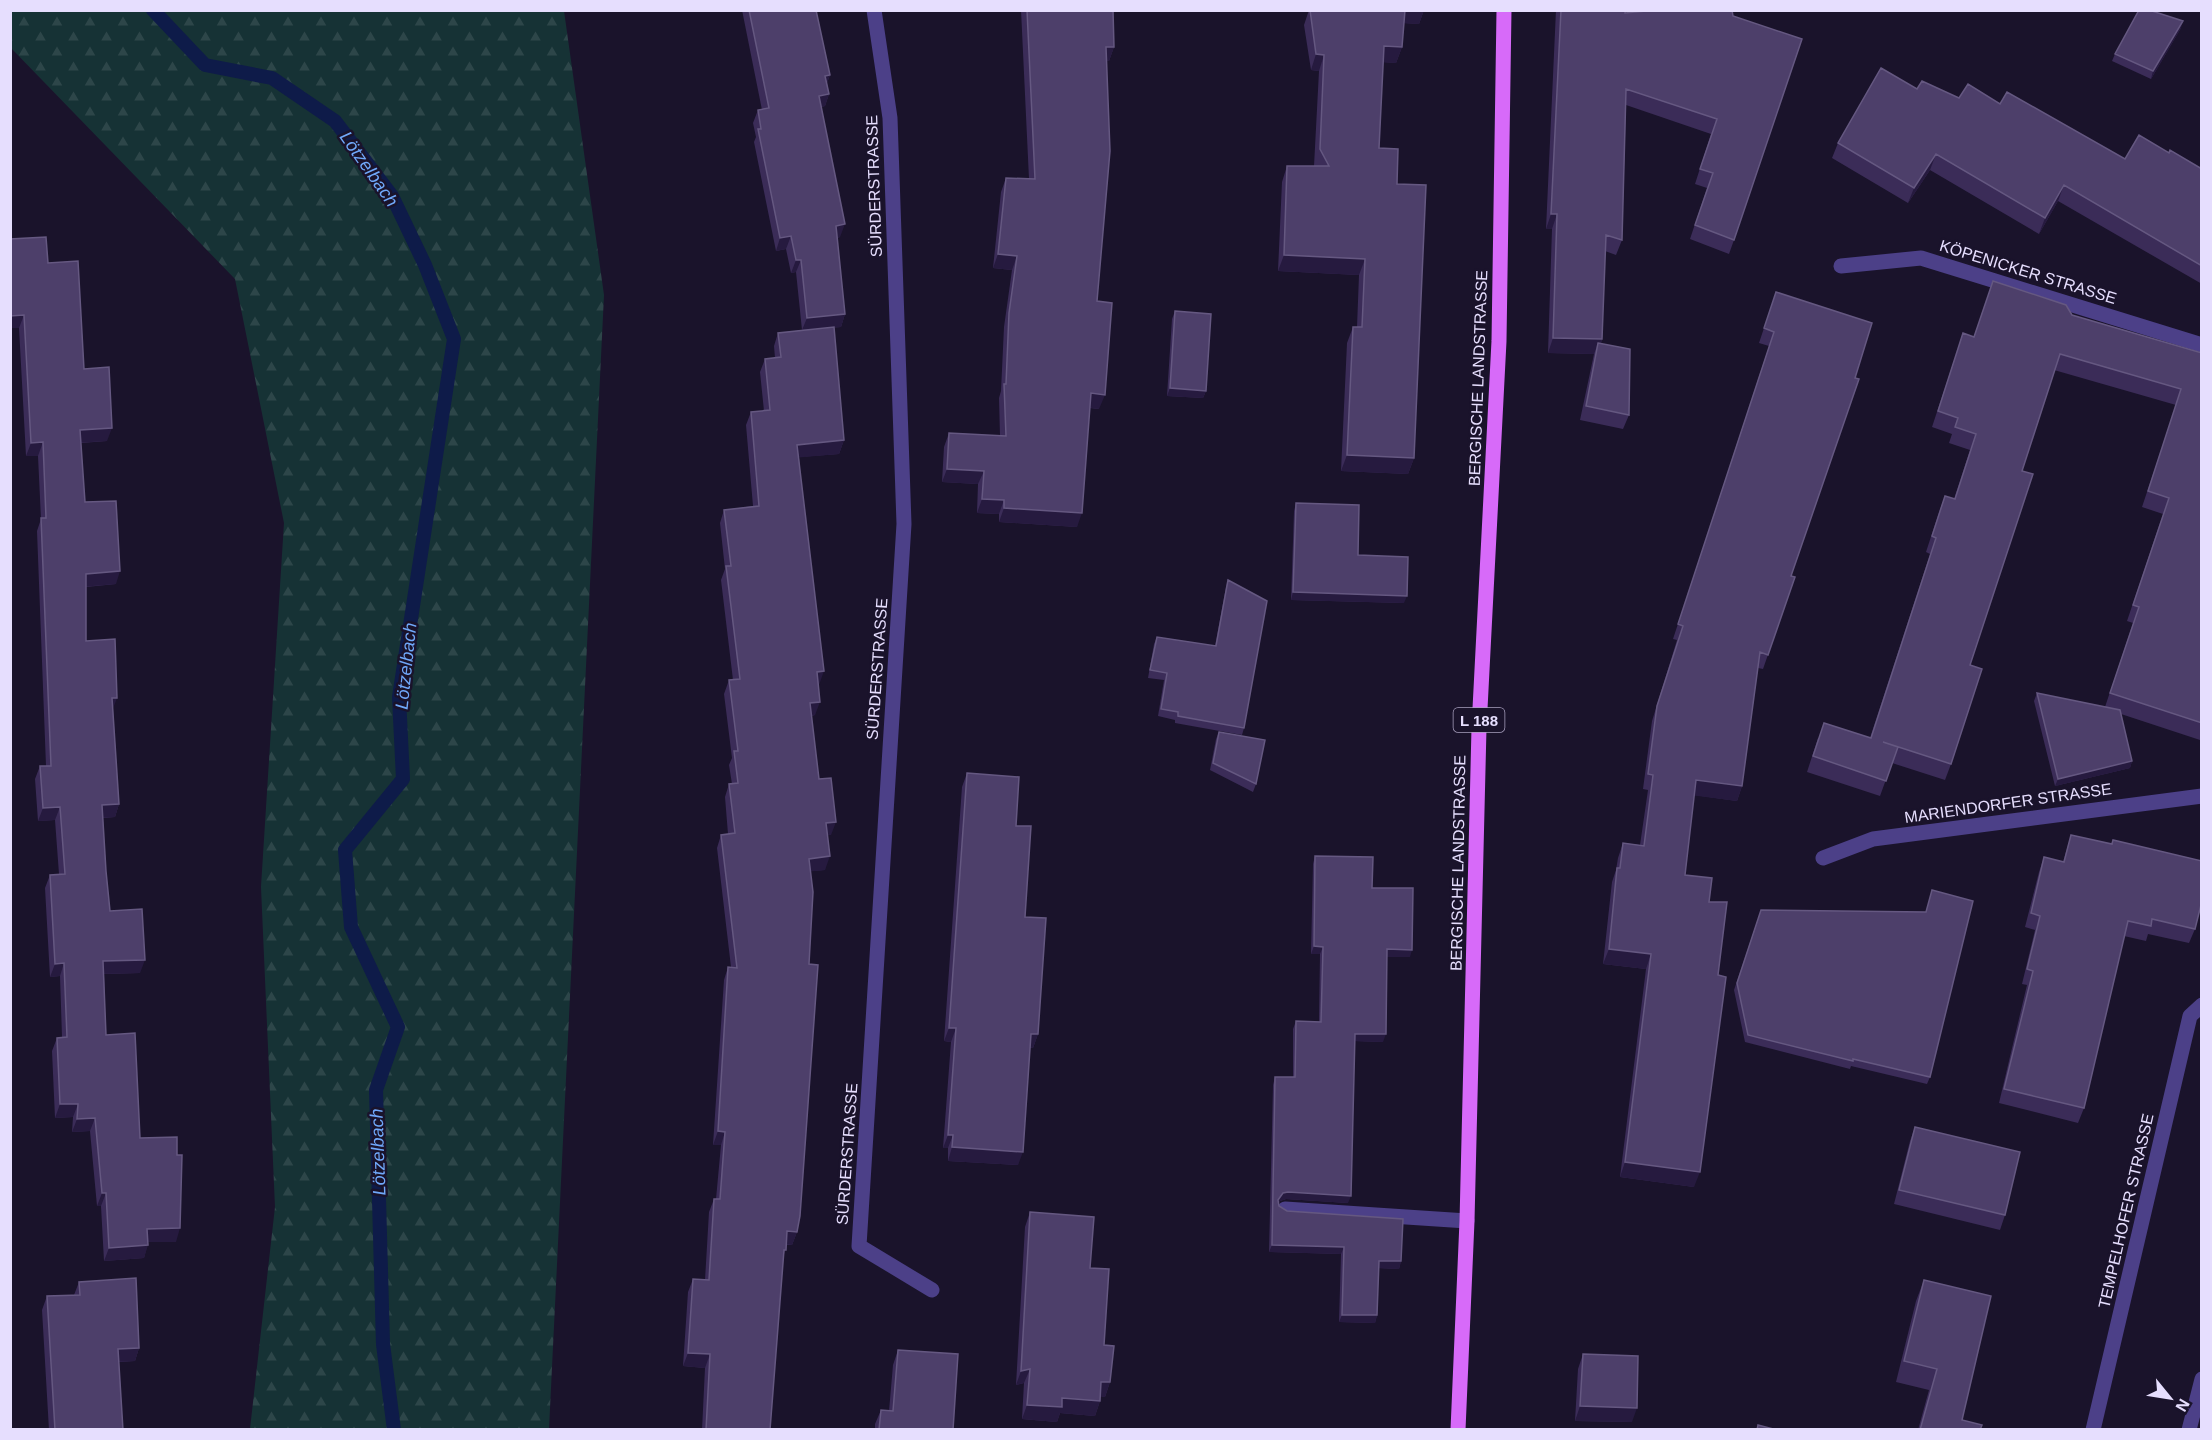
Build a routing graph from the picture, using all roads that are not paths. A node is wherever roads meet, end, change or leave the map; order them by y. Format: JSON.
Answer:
{"nodes":[{"id":1,"x":874,"y":10,"type":"edge"},
{"id":2,"x":1504,"y":10,"type":"edge"},
{"id":3,"x":1841,"y":266,"type":"dead end"},
{"id":4,"x":2202,"y":345,"type":"edge"},
{"id":5,"x":2202,"y":796,"type":"edge"},
{"id":6,"x":1823,"y":858,"type":"dead end"},
{"id":7,"x":2202,"y":1005,"type":"edge"},
{"id":8,"x":1285,"y":1209,"type":"edge"},
{"id":9,"x":1467,"y":1221,"type":"junction"},
{"id":10,"x":932,"y":1290,"type":"dead end"},
{"id":11,"x":2202,"y":1379,"type":"edge"},
{"id":12,"x":1458,"y":1430,"type":"edge"},
{"id":13,"x":2093,"y":1430,"type":"edge"},
{"id":14,"x":2189,"y":1430,"type":"edge"}],
"edges":[{"from":1,"to":10,"type":"street","name":"SÜRDERSTRASSE"},
{"from":2,"to":9,"type":"main road","name":"BERGISCHE LANDSTRASSE","number":"L 188"},
{"from":3,"to":4,"type":"street","name":"KÖPENICKER STRASSE"},
{"from":5,"to":6,"type":"street","name":"MARIENDORFER STRASSE"},
{"from":7,"to":13,"type":"street","name":"TEMPELHOFER STRASSE"},
{"from":8,"to":9,"type":"street"},
{"from":9,"to":12,"type":"main road","name":"BERGISCHE LANDSTRASSE","number":"L 188"},
{"from":11,"to":14,"type":"street"}]}
